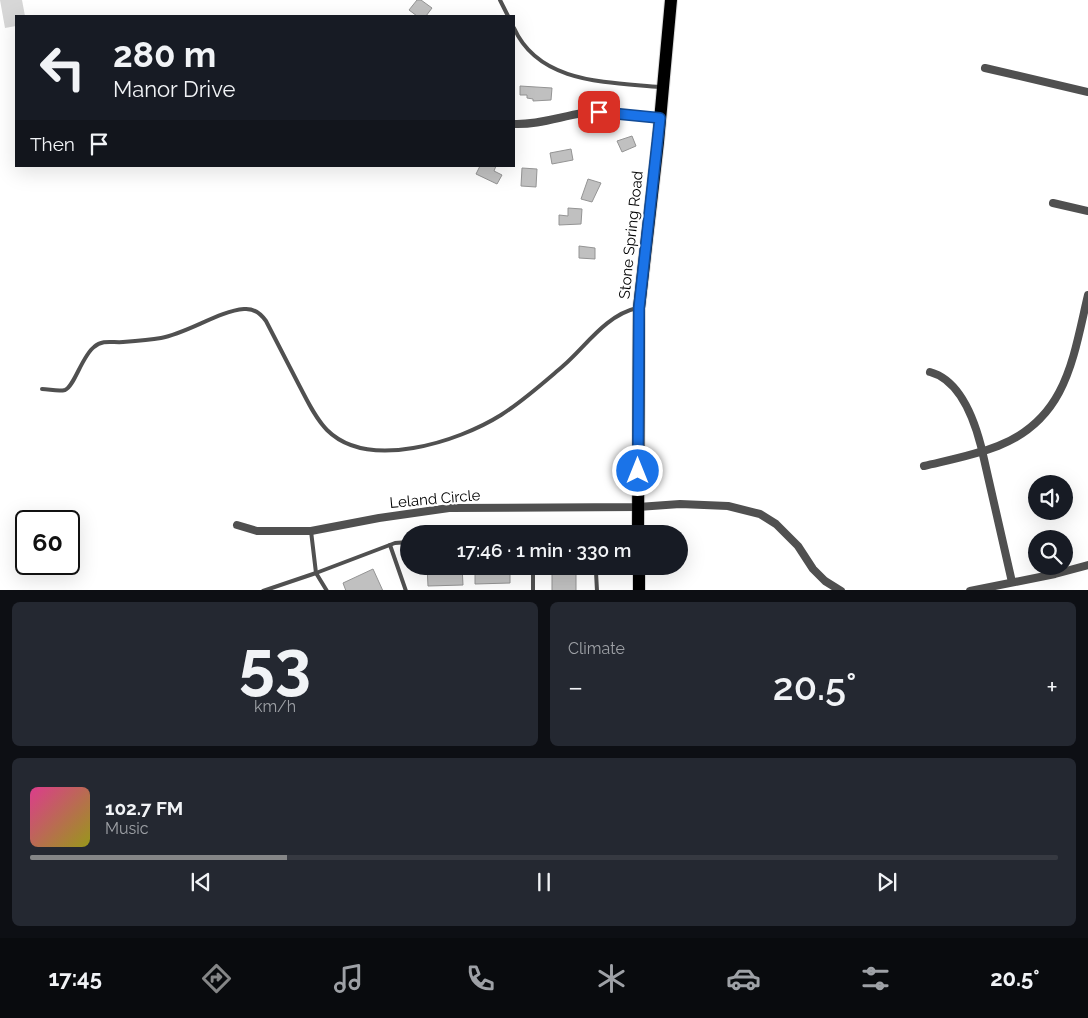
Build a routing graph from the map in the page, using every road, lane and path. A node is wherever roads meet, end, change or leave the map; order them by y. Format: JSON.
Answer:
{"nodes":[{"id":1,"x":500,"y":0,"type":"edge"},
{"id":2,"x":671,"y":0,"type":"edge"},
{"id":3,"x":508,"y":15,"type":"edge"},
{"id":4,"x":515,"y":30,"type":"edge"},
{"id":5,"x":985,"y":68,"type":"dead end"},
{"id":6,"x":663,"y":87,"type":"junction"},
{"id":7,"x":1088,"y":92,"type":"edge"},
{"id":8,"x":660,"y":118,"type":"junction"},
{"id":9,"x":515,"y":124,"type":"edge"},
{"id":10,"x":1053,"y":203,"type":"dead end"},
{"id":11,"x":1088,"y":211,"type":"edge"},
{"id":12,"x":1088,"y":295,"type":"edge"},
{"id":13,"x":639,"y":308,"type":"junction"},
{"id":14,"x":930,"y":372,"type":"dead end"},
{"id":15,"x":42,"y":389,"type":"dead end"},
{"id":16,"x":982,"y":451,"type":"junction"},
{"id":17,"x":924,"y":466,"type":"dead end"},
{"id":18,"x":638,"y":507,"type":"junction"},
{"id":19,"x":237,"y":525,"type":"dead end"},
{"id":20,"x":638,"y":525,"type":"edge"},
{"id":21,"x":311,"y":531,"type":"junction"},
{"id":22,"x":400,"y":542,"type":"edge"},
{"id":23,"x":390,"y":545,"type":"junction"},
{"id":24,"x":1088,"y":565,"type":"edge"},
{"id":25,"x":316,"y":573,"type":"junction"},
{"id":26,"x":533,"y":575,"type":"edge"},
{"id":27,"x":596,"y":575,"type":"edge"},
{"id":28,"x":638,"y":575,"type":"edge"},
{"id":29,"x":1012,"y":582,"type":"junction"},
{"id":30,"x":263,"y":590,"type":"edge"},
{"id":31,"x":327,"y":590,"type":"edge"},
{"id":32,"x":406,"y":590,"type":"edge"},
{"id":33,"x":533,"y":590,"type":"edge"},
{"id":34,"x":596,"y":590,"type":"edge"},
{"id":35,"x":639,"y":590,"type":"edge"},
{"id":36,"x":841,"y":590,"type":"edge"},
{"id":37,"x":970,"y":590,"type":"edge"}],
"edges":[{"from":1,"to":3,"type":"lane"},
{"from":2,"to":6,"type":"main road","name":"Stone Spring Road"},
{"from":4,"to":6,"type":"lane"},
{"from":5,"to":7,"type":"street"},
{"from":6,"to":8,"type":"main road","name":"Stone Spring Road"},
{"from":8,"to":9,"type":"street"},
{"from":8,"to":13,"type":"main road","name":"Stone Spring Road"},
{"from":10,"to":11,"type":"street"},
{"from":12,"to":16,"type":"street"},
{"from":13,"to":15,"type":"lane"},
{"from":13,"to":18,"type":"main road","name":"Stone Spring Road"},
{"from":14,"to":16,"type":"street"},
{"from":16,"to":17,"type":"street"},
{"from":16,"to":29,"type":"street"},
{"from":18,"to":20,"type":"main road","name":"Stone Spring Road"},
{"from":18,"to":21,"type":"street","name":"Leland Circle"},
{"from":18,"to":36,"type":"street","name":"Leland Circle"},
{"from":19,"to":21,"type":"street","name":"Leland Circle"},
{"from":21,"to":25,"type":"lane"},
{"from":22,"to":23,"type":"lane"},
{"from":23,"to":25,"type":"lane"},
{"from":23,"to":32,"type":"lane"},
{"from":24,"to":29,"type":"street"},
{"from":25,"to":30,"type":"lane"},
{"from":25,"to":31,"type":"lane"},
{"from":26,"to":33,"type":"lane"},
{"from":27,"to":34,"type":"lane"},
{"from":28,"to":35,"type":"main road"},
{"from":29,"to":37,"type":"street"}]}
